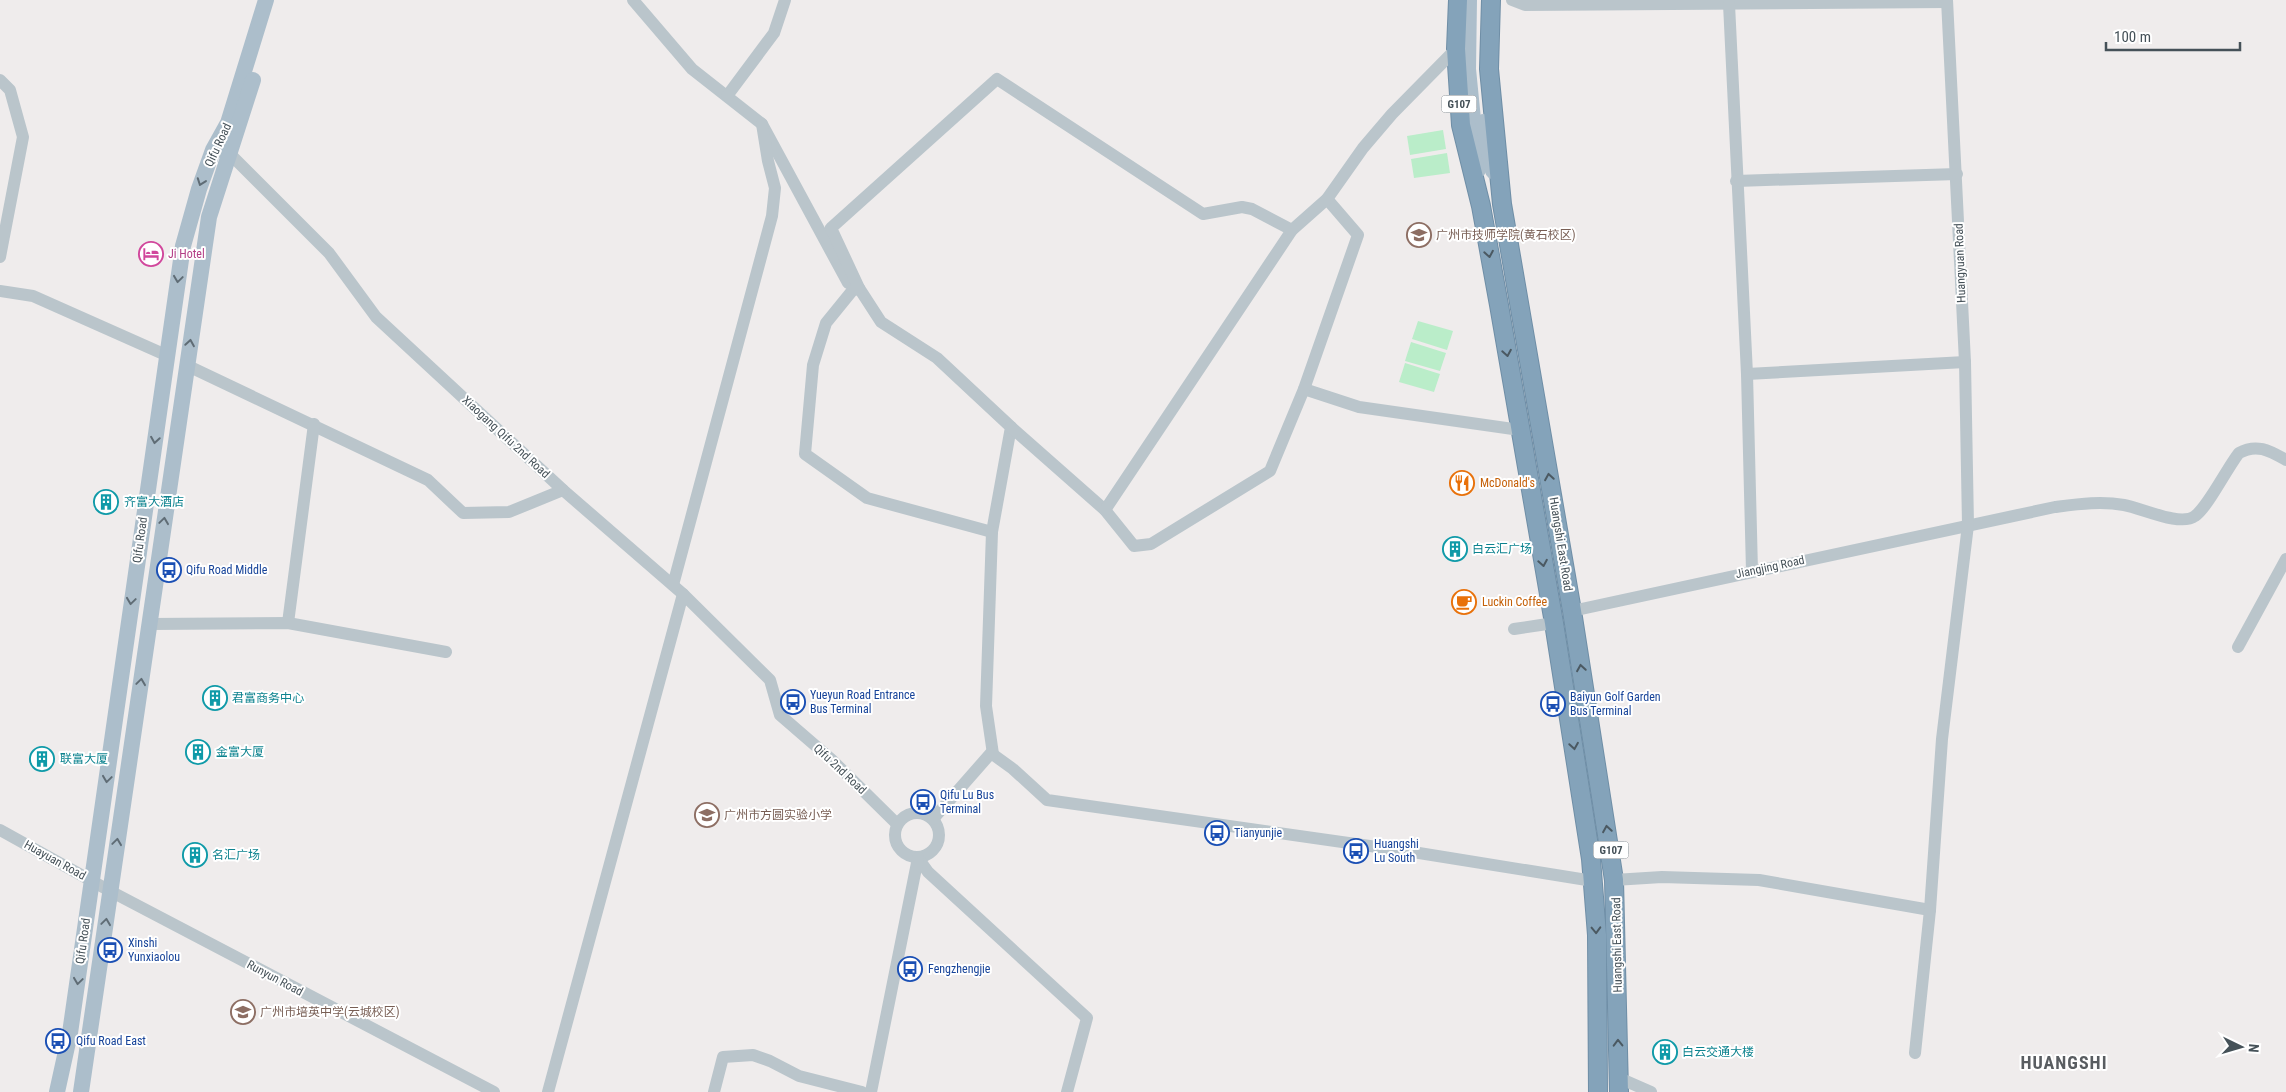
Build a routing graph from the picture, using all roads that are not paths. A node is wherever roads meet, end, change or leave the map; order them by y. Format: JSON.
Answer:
{"nodes":[{"id":1,"x":266,"y":0,"type":"edge"},
{"id":2,"x":275,"y":0,"type":"edge"},
{"id":3,"x":785,"y":0,"type":"edge"},
{"id":4,"x":1458,"y":0,"type":"edge"},
{"id":5,"x":1469,"y":0,"type":"edge"},
{"id":6,"x":1480,"y":0,"type":"edge"},
{"id":7,"x":1491,"y":0,"type":"edge"},
{"id":8,"x":1512,"y":0,"type":"edge"},
{"id":9,"x":637,"y":1,"type":"edge"},
{"id":10,"x":1947,"y":1,"type":"edge"},
{"id":11,"x":1729,"y":4,"type":"junction"},
{"id":12,"x":1473,"y":27,"type":"junction"},
{"id":13,"x":1456,"y":49,"type":"junction"},
{"id":14,"x":0,"y":80,"type":"edge"},
{"id":15,"x":726,"y":96,"type":"junction"},
{"id":16,"x":762,"y":124,"type":"junction"},
{"id":17,"x":213,"y":150,"type":"junction"},
{"id":18,"x":231,"y":155,"type":"junction"},
{"id":19,"x":1957,"y":174,"type":"junction"},
{"id":20,"x":1736,"y":181,"type":"junction"},
{"id":21,"x":1327,"y":199,"type":"junction"},
{"id":22,"x":1502,"y":204,"type":"junction"},
{"id":23,"x":1481,"y":206,"type":"junction"},
{"id":24,"x":1292,"y":230,"type":"junction"},
{"id":25,"x":183,"y":246,"type":"junction"},
{"id":26,"x":204,"y":249,"type":"junction"},
{"id":27,"x":0,"y":257,"type":"edge"},
{"id":28,"x":855,"y":290,"type":"junction"},
{"id":29,"x":0,"y":291,"type":"edge"},
{"id":30,"x":168,"y":356,"type":"junction"},
{"id":31,"x":1965,"y":362,"type":"junction"},
{"id":32,"x":186,"y":365,"type":"junction"},
{"id":33,"x":1747,"y":374,"type":"junction"},
{"id":34,"x":1304,"y":389,"type":"junction"},
{"id":35,"x":314,"y":424,"type":"junction"},
{"id":36,"x":1011,"y":427,"type":"junction"},
{"id":37,"x":1520,"y":430,"type":"junction"},
{"id":38,"x":2286,"y":460,"type":"edge"},
{"id":39,"x":563,"y":490,"type":"junction"},
{"id":40,"x":1105,"y":510,"type":"junction"},
{"id":41,"x":1968,"y":525,"type":"junction"},
{"id":42,"x":992,"y":532,"type":"junction"},
{"id":43,"x":2286,"y":559,"type":"edge"},
{"id":44,"x":1752,"y":571,"type":"junction"},
{"id":45,"x":678,"y":590,"type":"junction"},
{"id":46,"x":1572,"y":611,"type":"junction"},
{"id":47,"x":288,"y":623,"type":"junction"},
{"id":48,"x":1554,"y":623,"type":"junction"},
{"id":49,"x":150,"y":624,"type":"junction"},
{"id":50,"x":1514,"y":629,"type":"dead end"},
{"id":51,"x":2238,"y":647,"type":"dead end"},
{"id":52,"x":446,"y":652,"type":"dead end"},
{"id":53,"x":780,"y":715,"type":"joint"},
{"id":54,"x":993,"y":754,"type":"junction"},
{"id":55,"x":933,"y":820,"type":"junction"},
{"id":56,"x":897,"y":824,"type":"junction"},
{"id":57,"x":0,"y":830,"type":"edge"},
{"id":58,"x":918,"y":858,"type":"junction"},
{"id":59,"x":1614,"y":880,"type":"junction"},
{"id":60,"x":92,"y":881,"type":"junction"},
{"id":61,"x":1594,"y":881,"type":"junction"},
{"id":62,"x":110,"y":891,"type":"junction"},
{"id":63,"x":1930,"y":910,"type":"junction"},
{"id":64,"x":1915,"y":1054,"type":"dead end"},
{"id":65,"x":1619,"y":1085,"type":"edge"},
{"id":66,"x":57,"y":1092,"type":"edge"},
{"id":67,"x":81,"y":1092,"type":"edge"},
{"id":68,"x":494,"y":1092,"type":"edge"},
{"id":69,"x":548,"y":1092,"type":"edge"},
{"id":70,"x":714,"y":1092,"type":"edge"},
{"id":71,"x":862,"y":1092,"type":"edge"},
{"id":72,"x":871,"y":1092,"type":"edge"},
{"id":73,"x":1067,"y":1092,"type":"edge"},
{"id":74,"x":1598,"y":1092,"type":"edge"},
{"id":75,"x":1651,"y":1092,"type":"edge"}],
"edges":[{"from":1,"to":17,"type":"main road","name":"Qifu Road"},
{"from":2,"to":18,"type":"main road","name":"Qifu Road"},
{"from":3,"to":15,"type":"street"},
{"from":4,"to":13,"type":"highway","number":"G107"},
{"from":5,"to":12,"type":"main road","name":"Huangshi East Road"},
{"from":6,"to":12,"type":"main road","name":"Huangshi East Road"},
{"from":7,"to":22,"type":"highway","number":"G107"},
{"from":8,"to":11,"type":"street"},
{"from":9,"to":15,"type":"street"},
{"from":10,"to":11,"type":"street"},
{"from":10,"to":19,"type":"street","name":"Huangyuan Road"},
{"from":11,"to":20,"type":"street"},
{"from":12,"to":22,"type":"main road","name":"Huangshi East Road"},
{"from":12,"to":23,"type":"main road","name":"Huangshi East Road"},
{"from":13,"to":21,"type":"street"},
{"from":13,"to":23,"type":"highway","number":"G107"},
{"from":14,"to":27,"type":"street"},
{"from":15,"to":16,"type":"street"},
{"from":16,"to":28,"type":"street"},
{"from":16,"to":45,"type":"street"},
{"from":17,"to":18,"type":"street"},
{"from":17,"to":25,"type":"main road","name":"Qifu Road","one_way":true},
{"from":18,"to":26,"type":"main road","name":"Qifu Road"},
{"from":18,"to":39,"type":"street","name":"Xiaogang Qifu 2nd Road"},
{"from":19,"to":20,"type":"street"},
{"from":19,"to":31,"type":"street","name":"Huangyuan Road"},
{"from":20,"to":33,"type":"street"},
{"from":21,"to":24,"type":"street"},
{"from":21,"to":34,"type":"street"},
{"from":46,"to":22,"type":"highway","name":"Huangshi East Road","number":"G107","one_way":true},
{"from":23,"to":37,"type":"highway","name":"Huangshi East Road","number":"G107","one_way":true},
{"from":24,"to":28,"type":"street"},
{"from":24,"to":40,"type":"street"},
{"from":25,"to":26,"type":"main road"},
{"from":25,"to":30,"type":"main road","name":"Qifu Road","one_way":true},
{"from":32,"to":26,"type":"main road","name":"Qifu Road","one_way":true},
{"from":28,"to":36,"type":"street"},
{"from":28,"to":42,"type":"street"},
{"from":29,"to":30,"type":"street"},
{"from":30,"to":60,"type":"main road","name":"Qifu Road","one_way":true},
{"from":31,"to":33,"type":"street"},
{"from":31,"to":41,"type":"street","name":"Huangyuan Road"},
{"from":32,"to":35,"type":"street"},
{"from":49,"to":32,"type":"main road","name":"Qifu Road","one_way":true},
{"from":33,"to":44,"type":"street"},
{"from":34,"to":37,"type":"street"},
{"from":34,"to":40,"type":"street"},
{"from":35,"to":39,"type":"street"},
{"from":35,"to":47,"type":"street"},
{"from":36,"to":40,"type":"street"},
{"from":36,"to":42,"type":"street"},
{"from":37,"to":48,"type":"highway","name":"Huangshi East Road","number":"G107","one_way":true},
{"from":38,"to":41,"type":"street","name":"Jiangjing Road"},
{"from":39,"to":45,"type":"street","name":"Xiaogang Qifu 2nd Road"},
{"from":41,"to":44,"type":"street","name":"Jiangjing Road"},
{"from":41,"to":63,"type":"street","name":"Huangyuan Road"},
{"from":42,"to":54,"type":"street"},
{"from":43,"to":51,"type":"street"},
{"from":44,"to":46,"type":"street","name":"Jiangjing Road"},
{"from":45,"to":53,"type":"street","name":"Xiaogang Qifu 2nd Road"},
{"from":45,"to":69,"type":"street"},
{"from":59,"to":46,"type":"highway","name":"Huangshi East Road","number":"G107","one_way":true},
{"from":47,"to":49,"type":"street"},
{"from":47,"to":52,"type":"street"},
{"from":48,"to":50,"type":"street"},
{"from":48,"to":61,"type":"highway","name":"Huangshi East Road","number":"G107","one_way":true},
{"from":62,"to":49,"type":"main road","name":"Qifu Road","one_way":true},
{"from":53,"to":56,"type":"street","name":"Qifu 2nd Road"},
{"from":54,"to":55,"type":"street"},
{"from":54,"to":61,"type":"street"},
{"from":55,"to":56,"type":"street"},
{"from":55,"to":58,"type":"street"},
{"from":56,"to":58,"type":"street"},
{"from":57,"to":60,"type":"street","name":"Huayuan Road"},
{"from":58,"to":72,"type":"street"},
{"from":58,"to":73,"type":"street"},
{"from":59,"to":63,"type":"street"},
{"from":65,"to":59,"type":"highway","name":"Huangshi East Road","number":"G107","one_way":true},
{"from":60,"to":62,"type":"street","name":"Huayuan Road"},
{"from":60,"to":66,"type":"main road","name":"Qifu Road","one_way":true},
{"from":61,"to":74,"type":"highway","name":"Huangshi East Road","number":"G107","one_way":true},
{"from":67,"to":62,"type":"main road","name":"Qifu Road","one_way":true},
{"from":62,"to":68,"type":"street","name":"Runyun Road"},
{"from":63,"to":64,"type":"street","name":"Huangyuan Road"},
{"from":65,"to":75,"type":"street"},
{"from":70,"to":71,"type":"street"}]}
